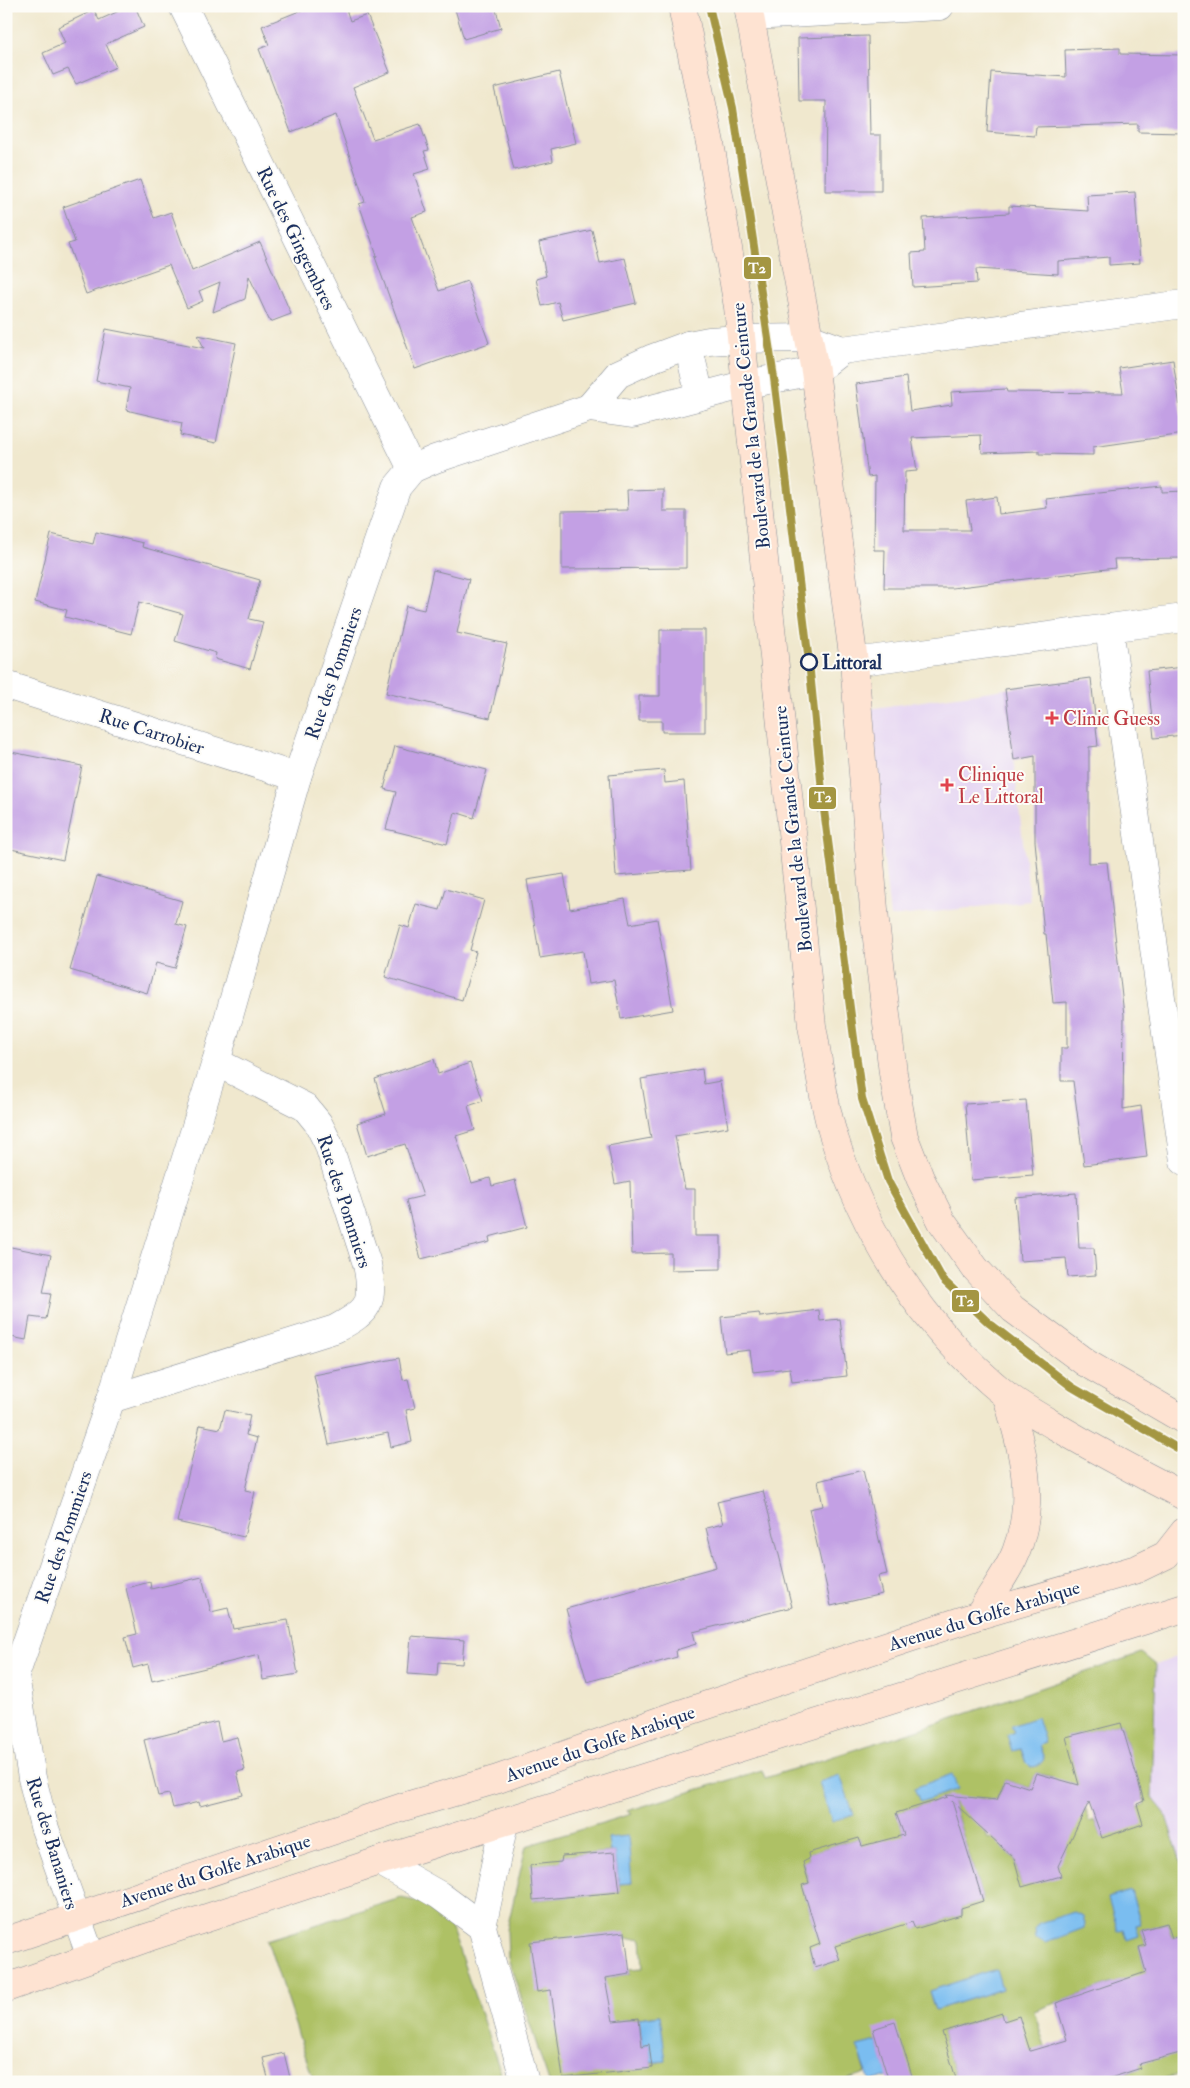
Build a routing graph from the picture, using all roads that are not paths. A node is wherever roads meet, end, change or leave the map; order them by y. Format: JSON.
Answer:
{"nodes":[{"id":1,"x":183,"y":6,"type":"edge"},
{"id":2,"x":682,"y":6,"type":"edge"},
{"id":3,"x":940,"y":6,"type":"edge"},
{"id":4,"x":749,"y":11,"type":"edge"},
{"id":5,"x":1184,"y":304,"type":"edge"},
{"id":6,"x":809,"y":338,"type":"junction"},
{"id":7,"x":741,"y":339,"type":"junction"},
{"id":8,"x":688,"y":345,"type":"junction"},
{"id":9,"x":842,"y":350,"type":"junction"},
{"id":10,"x":815,"y":370,"type":"junction"},
{"id":11,"x":747,"y":384,"type":"junction"},
{"id":12,"x":700,"y":396,"type":"junction"},
{"id":13,"x":588,"y":408,"type":"junction"},
{"id":14,"x":412,"y":469,"type":"junction"},
{"id":15,"x":1184,"y":618,"type":"edge"},
{"id":16,"x":1109,"y":628,"type":"junction"},
{"id":17,"x":854,"y":662,"type":"junction"},
{"id":18,"x":6,"y":685,"type":"edge"},
{"id":19,"x":297,"y":777,"type":"junction"},
{"id":20,"x":216,"y":1062,"type":"junction"},
{"id":21,"x":1184,"y":1161,"type":"edge"},
{"id":22,"x":1007,"y":1396,"type":"junction"},
{"id":23,"x":111,"y":1399,"type":"junction"},
{"id":24,"x":1184,"y":1420,"type":"edge"},
{"id":25,"x":1184,"y":1496,"type":"edge"},
{"id":26,"x":1184,"y":1532,"type":"edge"},
{"id":27,"x":1183,"y":1609,"type":"edge"},
{"id":28,"x":979,"y":1615,"type":"junction"},
{"id":29,"x":10,"y":1675,"type":"edge"},
{"id":30,"x":498,"y":1779,"type":"junction"},
{"id":31,"x":504,"y":1823,"type":"junction"},
{"id":32,"x":380,"y":1861,"type":"junction"},
{"id":33,"x":76,"y":1916,"type":"junction"},
{"id":34,"x":482,"y":1927,"type":"junction"},
{"id":35,"x":6,"y":1941,"type":"edge"},
{"id":36,"x":91,"y":1957,"type":"junction"},
{"id":37,"x":6,"y":1988,"type":"edge"},
{"id":38,"x":525,"y":2082,"type":"edge"}],
"edges":[{"from":1,"to":14,"type":"street","name":"Rue des Gingembres"},
{"from":2,"to":7,"type":"main road","name":"Boulevard de la Grande Ceinture"},
{"from":3,"to":4,"type":"street"},
{"from":4,"to":6,"type":"main road"},
{"from":5,"to":9,"type":"street"},
{"from":6,"to":7,"type":"street"},
{"from":6,"to":9,"type":"street"},
{"from":6,"to":10,"type":"main road"},
{"from":7,"to":8,"type":"street"},
{"from":7,"to":11,"type":"main road","name":"Boulevard de la Grande Ceinture"},
{"from":8,"to":12,"type":"street"},
{"from":8,"to":13,"type":"street"},
{"from":9,"to":10,"type":"street"},
{"from":10,"to":11,"type":"street"},
{"from":10,"to":17,"type":"main road"},
{"from":11,"to":12,"type":"street"},
{"from":11,"to":22,"type":"main road","name":"Boulevard de la Grande Ceinture"},
{"from":12,"to":13,"type":"street"},
{"from":13,"to":14,"type":"street"},
{"from":14,"to":19,"type":"street","name":"Rue des Pommiers"},
{"from":15,"to":16,"type":"street"},
{"from":16,"to":17,"type":"street"},
{"from":16,"to":21,"type":"street"},
{"from":17,"to":24,"type":"main road"},
{"from":18,"to":19,"type":"street","name":"Rue Carrobier"},
{"from":19,"to":20,"type":"street","name":"Rue des Pommiers"},
{"from":20,"to":23,"type":"street","name":"Rue des Pommiers"},
{"from":20,"to":23,"type":"street","name":"Rue des Pommiers"},
{"from":22,"to":25,"type":"main road","name":"Boulevard de la Grande Ceinture"},
{"from":22,"to":28,"type":"main road"},
{"from":23,"to":29,"type":"street","name":"Rue des Pommiers"},
{"from":26,"to":28,"type":"main road","name":"Avenue du Golfe Arabique"},
{"from":27,"to":31,"type":"main road"},
{"from":28,"to":30,"type":"main road","name":"Avenue du Golfe Arabique"},
{"from":29,"to":33,"type":"street","name":"Rue des Bananiers"},
{"from":30,"to":31,"type":"main road"},
{"from":30,"to":33,"type":"main road","name":"Avenue du Golfe Arabique"},
{"from":31,"to":32,"type":"main road"},
{"from":31,"to":34,"type":"street"},
{"from":32,"to":34,"type":"street"},
{"from":32,"to":36,"type":"main road"},
{"from":33,"to":35,"type":"main road","name":"Avenue du Golfe Arabique"},
{"from":33,"to":36,"type":"street","name":"Rue des Bananiers"},
{"from":34,"to":38,"type":"street"},
{"from":36,"to":37,"type":"main road"}]}
